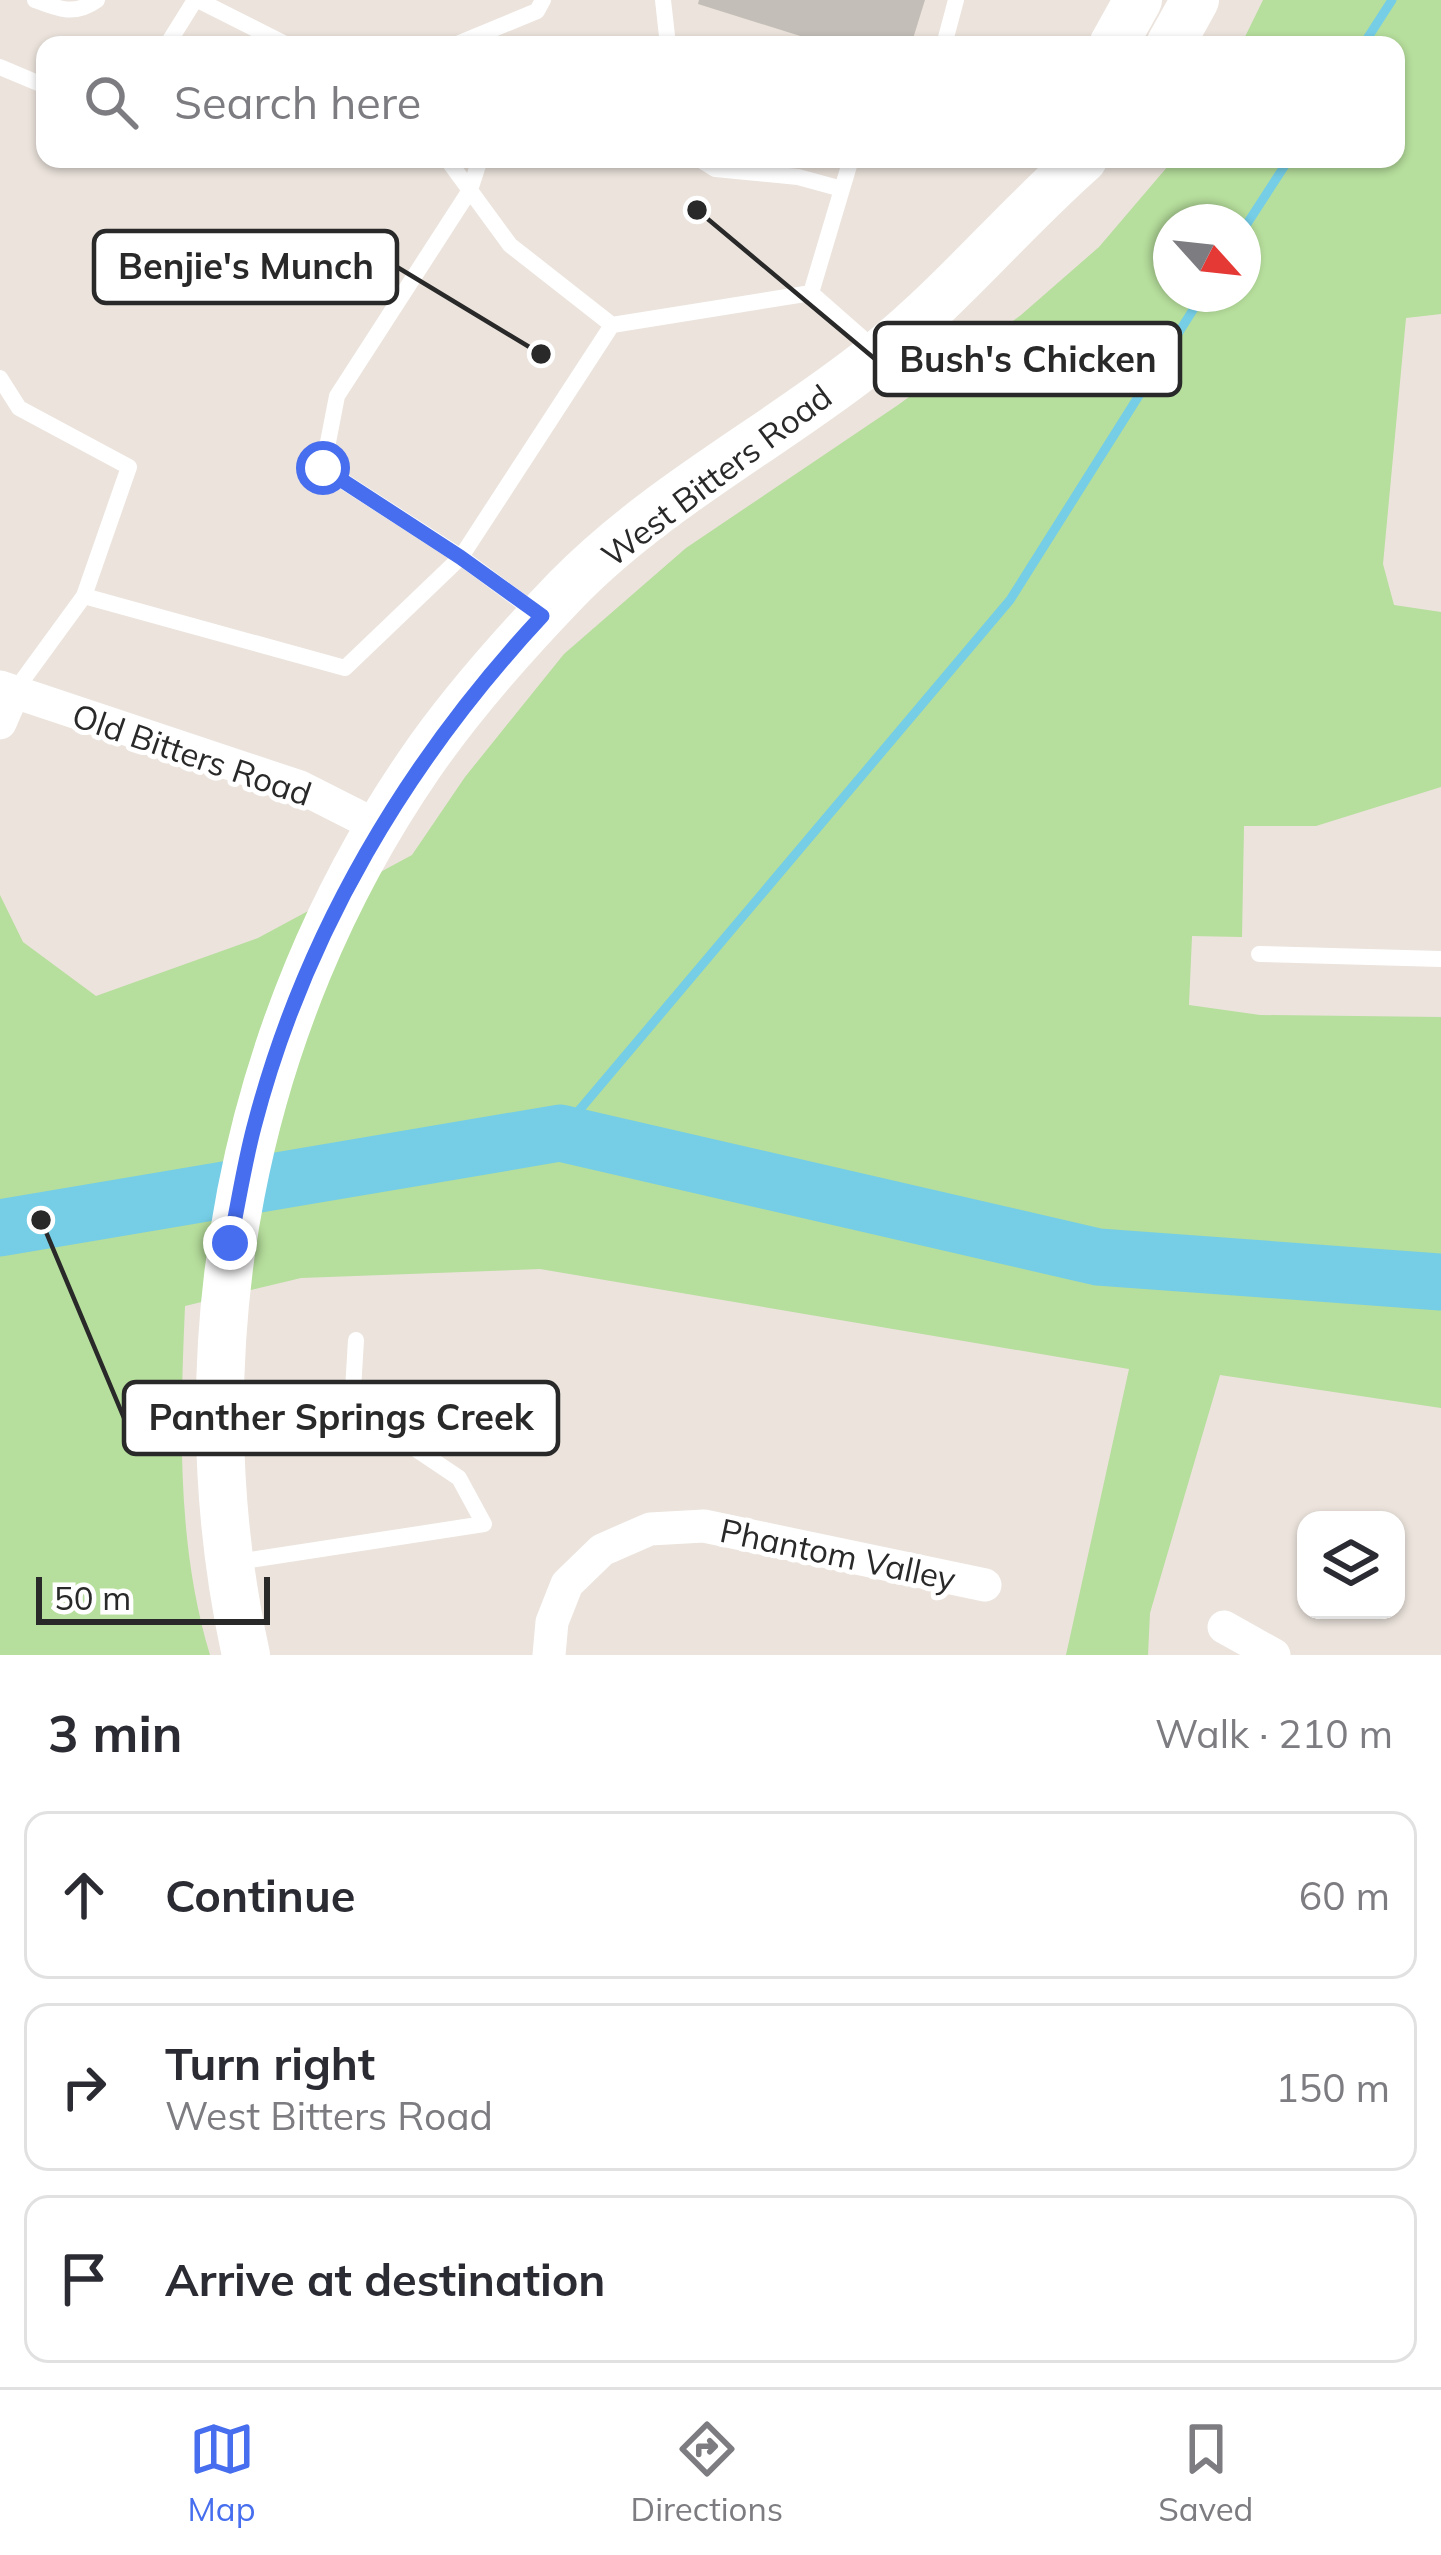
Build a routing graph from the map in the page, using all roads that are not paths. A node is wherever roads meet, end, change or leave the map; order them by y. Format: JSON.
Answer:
{"nodes":[{"id":1,"x":34,"y":0,"type":"edge"},
{"id":2,"x":97,"y":0,"type":"edge"},
{"id":3,"x":196,"y":0,"type":"edge"},
{"id":4,"x":543,"y":0,"type":"edge"},
{"id":5,"x":663,"y":0,"type":"edge"},
{"id":6,"x":956,"y":0,"type":"edge"},
{"id":7,"x":1138,"y":0,"type":"edge"},
{"id":8,"x":1195,"y":0,"type":"edge"},
{"id":9,"x":68,"y":5,"type":"edge"},
{"id":10,"x":173,"y":36,"type":"edge"},
{"id":11,"x":269,"y":36,"type":"edge"},
{"id":12,"x":477,"y":36,"type":"edge"},
{"id":13,"x":667,"y":36,"type":"edge"},
{"id":14,"x":946,"y":36,"type":"edge"},
{"id":15,"x":1118,"y":36,"type":"edge"},
{"id":16,"x":1175,"y":36,"type":"edge"},
{"id":17,"x":0,"y":68,"type":"edge"},
{"id":18,"x":36,"y":82,"type":"edge"},
{"id":19,"x":454,"y":168,"type":"edge"},
{"id":20,"x":477,"y":168,"type":"edge"},
{"id":21,"x":713,"y":168,"type":"edge"},
{"id":22,"x":848,"y":168,"type":"edge"},
{"id":23,"x":1049,"y":168,"type":"edge"},
{"id":24,"x":1073,"y":168,"type":"edge"},
{"id":25,"x":842,"y":189,"type":"junction"},
{"id":26,"x":470,"y":190,"type":"junction"},
{"id":27,"x":1030,"y":206,"type":"junction"},
{"id":28,"x":811,"y":293,"type":"junction"},
{"id":29,"x":612,"y":325,"type":"junction"},
{"id":30,"x":879,"y":353,"type":"junction"},
{"id":31,"x":0,"y":378,"type":"edge"},
{"id":32,"x":460,"y":557,"type":"junction"},
{"id":33,"x":84,"y":596,"type":"junction"},
{"id":34,"x":542,"y":616,"type":"junction"},
{"id":35,"x":4,"y":701,"type":"edge"},
{"id":36,"x":381,"y":828,"type":"junction"},
{"id":37,"x":1259,"y":954,"type":"dead end"},
{"id":38,"x":1441,"y":958,"type":"edge"},
{"id":39,"x":356,"y":1340,"type":"dead end"},
{"id":40,"x":230,"y":1563,"type":"junction"},
{"id":41,"x":986,"y":1585,"type":"dead end"},
{"id":42,"x":1224,"y":1627,"type":"dead end"},
{"id":43,"x":246,"y":1655,"type":"edge"},
{"id":44,"x":549,"y":1655,"type":"edge"},
{"id":45,"x":1274,"y":1655,"type":"edge"}],
"edges":[{"from":1,"to":9,"type":"lane"},
{"from":2,"to":9,"type":"lane"},
{"from":3,"to":10,"type":"lane"},
{"from":3,"to":11,"type":"lane"},
{"from":4,"to":12,"type":"lane"},
{"from":5,"to":13,"type":"lane"},
{"from":6,"to":14,"type":"lane"},
{"from":7,"to":15,"type":"main road"},
{"from":8,"to":16,"type":"main road"},
{"from":17,"to":18,"type":"lane"},
{"from":19,"to":26,"type":"lane"},
{"from":20,"to":26,"type":"lane"},
{"from":21,"to":25,"type":"lane"},
{"from":22,"to":25,"type":"lane"},
{"from":23,"to":27,"type":"main road","name":"West Bitters Road"},
{"from":24,"to":27,"type":"main road","name":"West Bitters Road"},
{"from":25,"to":28,"type":"lane"},
{"from":26,"to":29,"type":"lane"},
{"from":26,"to":32,"type":"lane"},
{"from":27,"to":30,"type":"main road","name":"West Bitters Road"},
{"from":28,"to":29,"type":"lane"},
{"from":28,"to":30,"type":"lane"},
{"from":29,"to":32,"type":"lane"},
{"from":30,"to":34,"type":"main road","name":"West Bitters Road"},
{"from":31,"to":33,"type":"lane"},
{"from":32,"to":33,"type":"lane"},
{"from":32,"to":34,"type":"lane"},
{"from":33,"to":35,"type":"lane"},
{"from":34,"to":36,"type":"main road","name":"West Bitters Road"},
{"from":35,"to":36,"type":"street","name":"Old Bitters Road"},
{"from":36,"to":40,"type":"main road","name":"West Bitters Road"},
{"from":37,"to":38,"type":"lane"},
{"from":39,"to":40,"type":"lane"},
{"from":40,"to":43,"type":"main road","name":"West Bitters Road"},
{"from":41,"to":44,"type":"street","name":"Phantom Valley"},
{"from":42,"to":45,"type":"street"}]}
